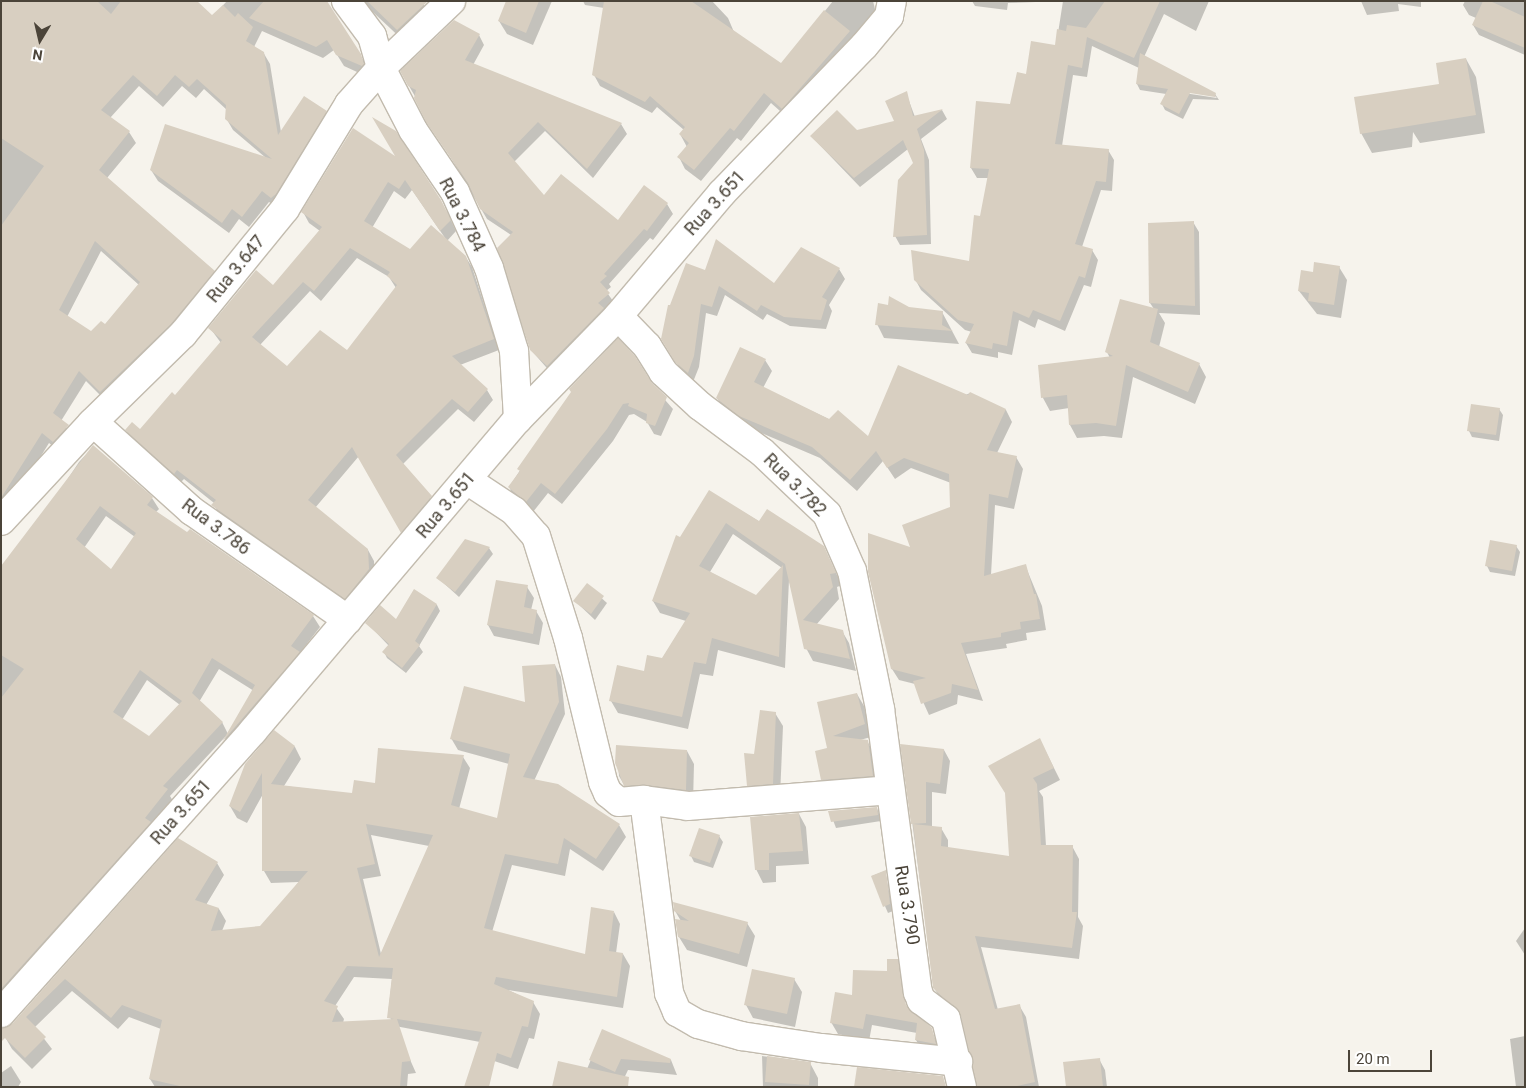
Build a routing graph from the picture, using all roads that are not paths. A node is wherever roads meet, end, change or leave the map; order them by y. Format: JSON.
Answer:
{"nodes":[{"id":1,"x":346,"y":1,"type":"edge"},
{"id":2,"x":451,"y":1,"type":"edge"},
{"id":3,"x":892,"y":1,"type":"edge"},
{"id":4,"x":381,"y":68,"type":"junction"},
{"id":5,"x":618,"y":316,"type":"junction"},
{"id":6,"x":518,"y":419,"type":"junction"},
{"id":7,"x":93,"y":422,"type":"junction"},
{"id":8,"x":467,"y":480,"type":"junction"},
{"id":9,"x":1,"y":521,"type":"edge"},
{"id":10,"x":348,"y":620,"type":"junction"},
{"id":11,"x":880,"y":709,"type":"joint"},
{"id":12,"x":890,"y":790,"type":"junction"},
{"id":13,"x":644,"y":800,"type":"junction"},
{"id":14,"x":1,"y":1013,"type":"edge"},
{"id":15,"x":960,"y":1074,"type":"edge"}],
"edges":[{"from":1,"to":4,"type":"street","name":"Rua 3.784"},
{"from":2,"to":4,"type":"street","name":"Rua 3.647"},
{"from":3,"to":5,"type":"street","name":"Rua 3.651"},
{"from":4,"to":6,"type":"street","name":"Rua 3.784"},
{"from":4,"to":7,"type":"street","name":"Rua 3.647"},
{"from":5,"to":6,"type":"street","name":"Rua 3.651"},
{"from":5,"to":11,"type":"street","name":"Rua 3.782"},
{"from":6,"to":8,"type":"street","name":"Rua 3.651"},
{"from":7,"to":9,"type":"street","name":"Rua 3.647"},
{"from":7,"to":10,"type":"street","name":"Rua 3.786"},
{"from":8,"to":10,"type":"street","name":"Rua 3.651"},
{"from":8,"to":13,"type":"street"},
{"from":10,"to":14,"type":"street","name":"Rua 3.651"},
{"from":11,"to":12,"type":"street","name":"Rua 3.790"},
{"from":12,"to":13,"type":"street"},
{"from":12,"to":15,"type":"street","name":"Rua 3.790"},
{"from":13,"to":15,"type":"street"}]}
